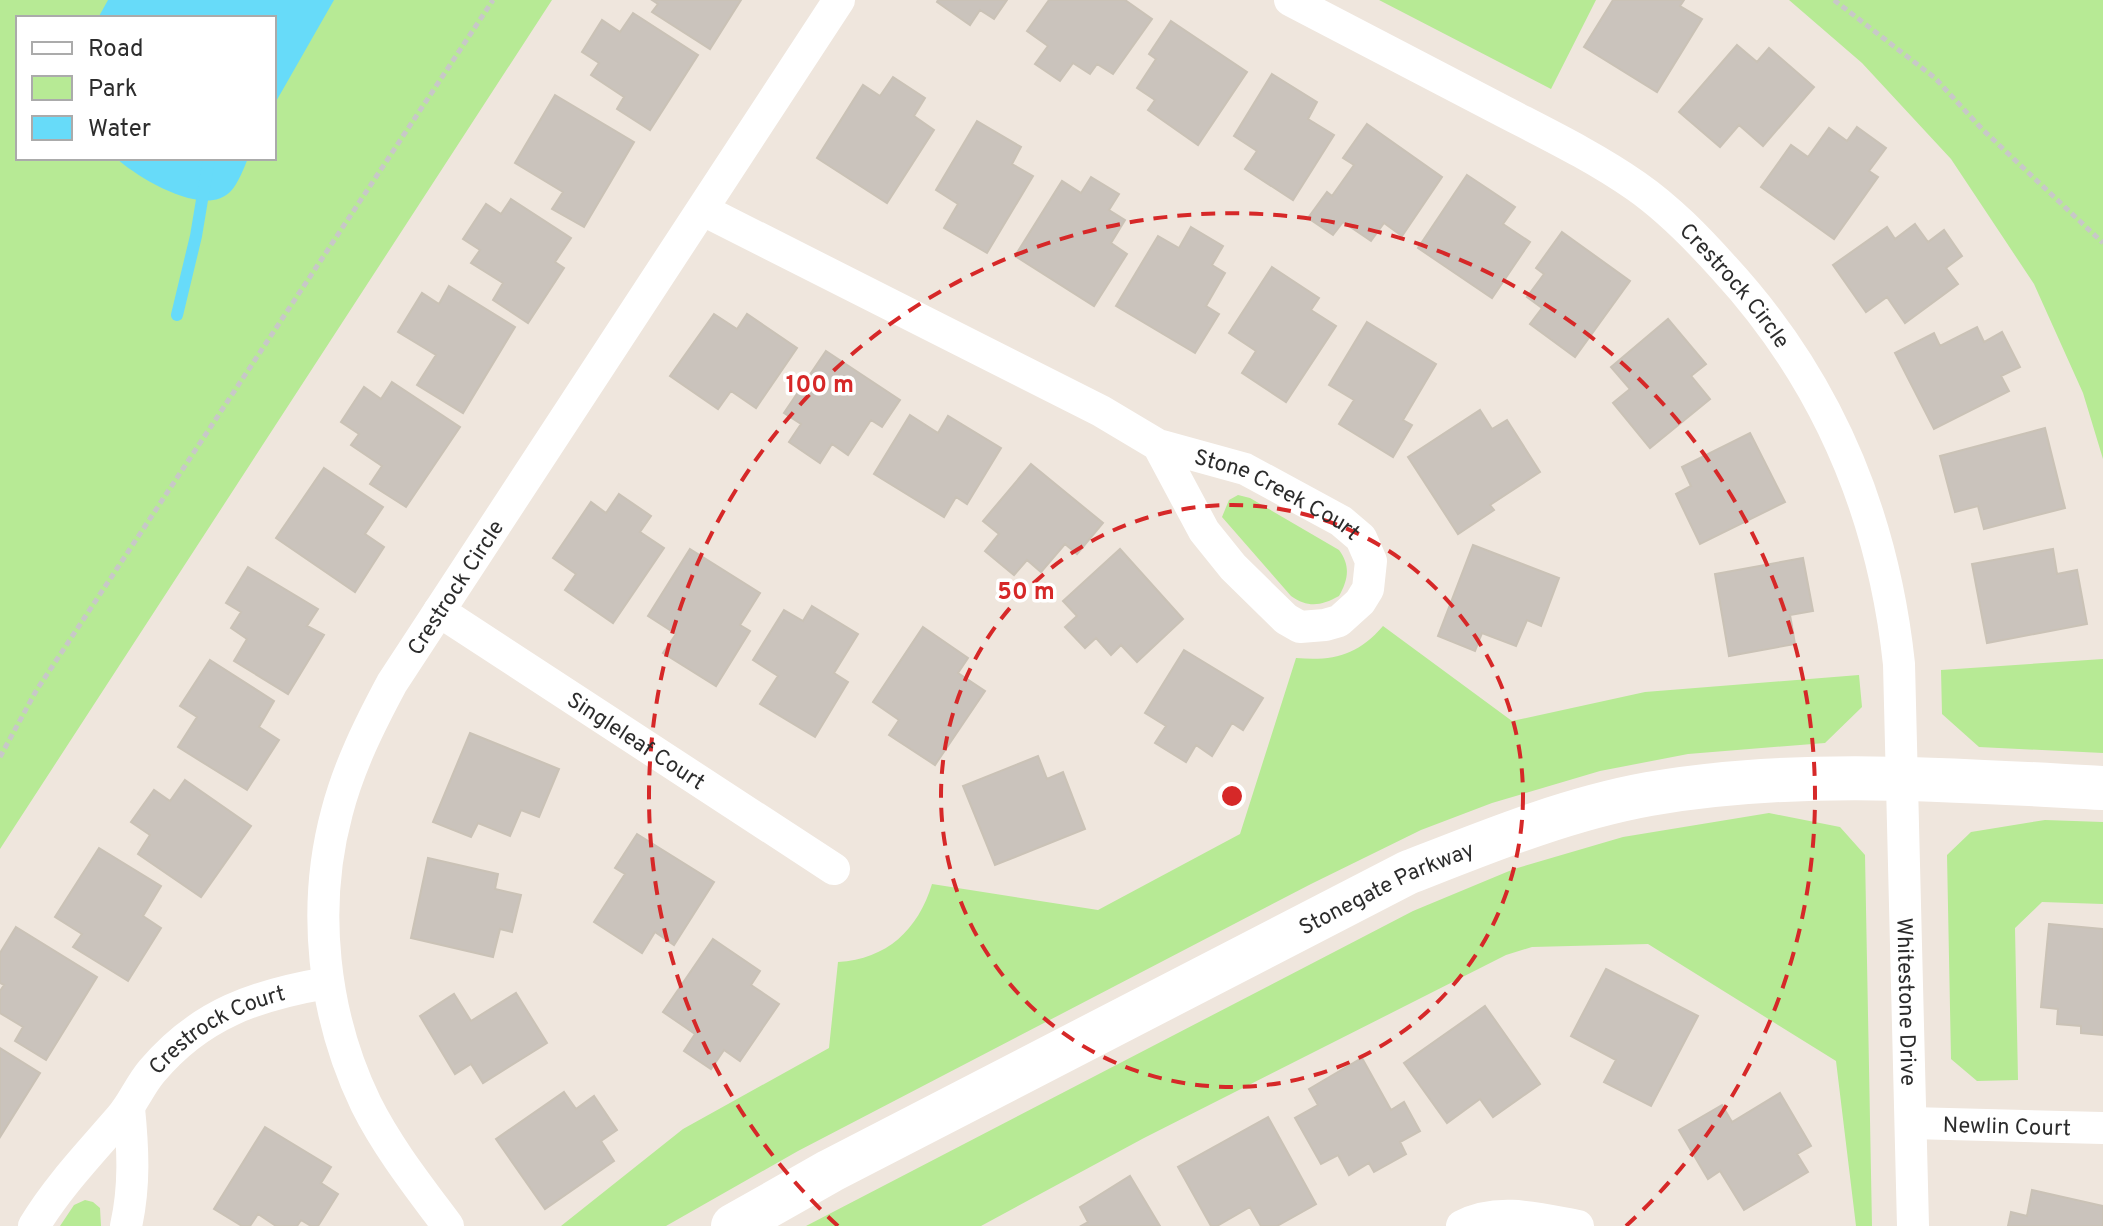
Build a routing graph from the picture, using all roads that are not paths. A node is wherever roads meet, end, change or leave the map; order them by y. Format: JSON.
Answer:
{"nodes":[{"id":1,"x":839,"y":0,"type":"edge"},
{"id":2,"x":1290,"y":0,"type":"edge"},
{"id":3,"x":703,"y":210,"type":"junction"},
{"id":4,"x":1158,"y":445,"type":"junction"},
{"id":5,"x":439,"y":611,"type":"junction"},
{"id":6,"x":1903,"y":779,"type":"junction"},
{"id":7,"x":2103,"y":788,"type":"edge"},
{"id":8,"x":834,"y":869,"type":"dead end"},
{"id":9,"x":327,"y":983,"type":"junction"},
{"id":10,"x":129,"y":1108,"type":"junction"},
{"id":11,"x":1911,"y":1123,"type":"junction"},
{"id":12,"x":2103,"y":1128,"type":"edge"},
{"id":13,"x":34,"y":1226,"type":"edge"},
{"id":14,"x":126,"y":1226,"type":"edge"},
{"id":15,"x":448,"y":1226,"type":"edge"},
{"id":16,"x":733,"y":1226,"type":"edge"},
{"id":17,"x":1462,"y":1226,"type":"edge"},
{"id":18,"x":1578,"y":1226,"type":"edge"},
{"id":19,"x":1913,"y":1226,"type":"edge"}],
"edges":[{"from":1,"to":3,"type":"street","name":"Crestrock Circle"},
{"from":2,"to":6,"type":"street","name":"Crestrock Circle"},
{"from":3,"to":4,"type":"street","name":"Stone Creek Court"},
{"from":3,"to":5,"type":"street","name":"Crestrock Circle"},
{"from":4,"to":4,"type":"street","name":"Stone Creek Court"},
{"from":5,"to":8,"type":"street","name":"Singleleaf Court"},
{"from":5,"to":9,"type":"street","name":"Crestrock Circle"},
{"from":6,"to":7,"type":"street","name":"Stonegate Parkway"},
{"from":6,"to":11,"type":"street","name":"Whitestone Drive"},
{"from":6,"to":16,"type":"street","name":"Stonegate Parkway"},
{"from":9,"to":10,"type":"street","name":"Crestrock Court"},
{"from":9,"to":15,"type":"street","name":"Crestrock Circle"},
{"from":10,"to":13,"type":"street","name":"Crestrock Court"},
{"from":10,"to":14,"type":"street"},
{"from":11,"to":12,"type":"street","name":"Newlin Court"},
{"from":11,"to":19,"type":"street","name":"Whitestone Drive"},
{"from":17,"to":18,"type":"street"}]}
